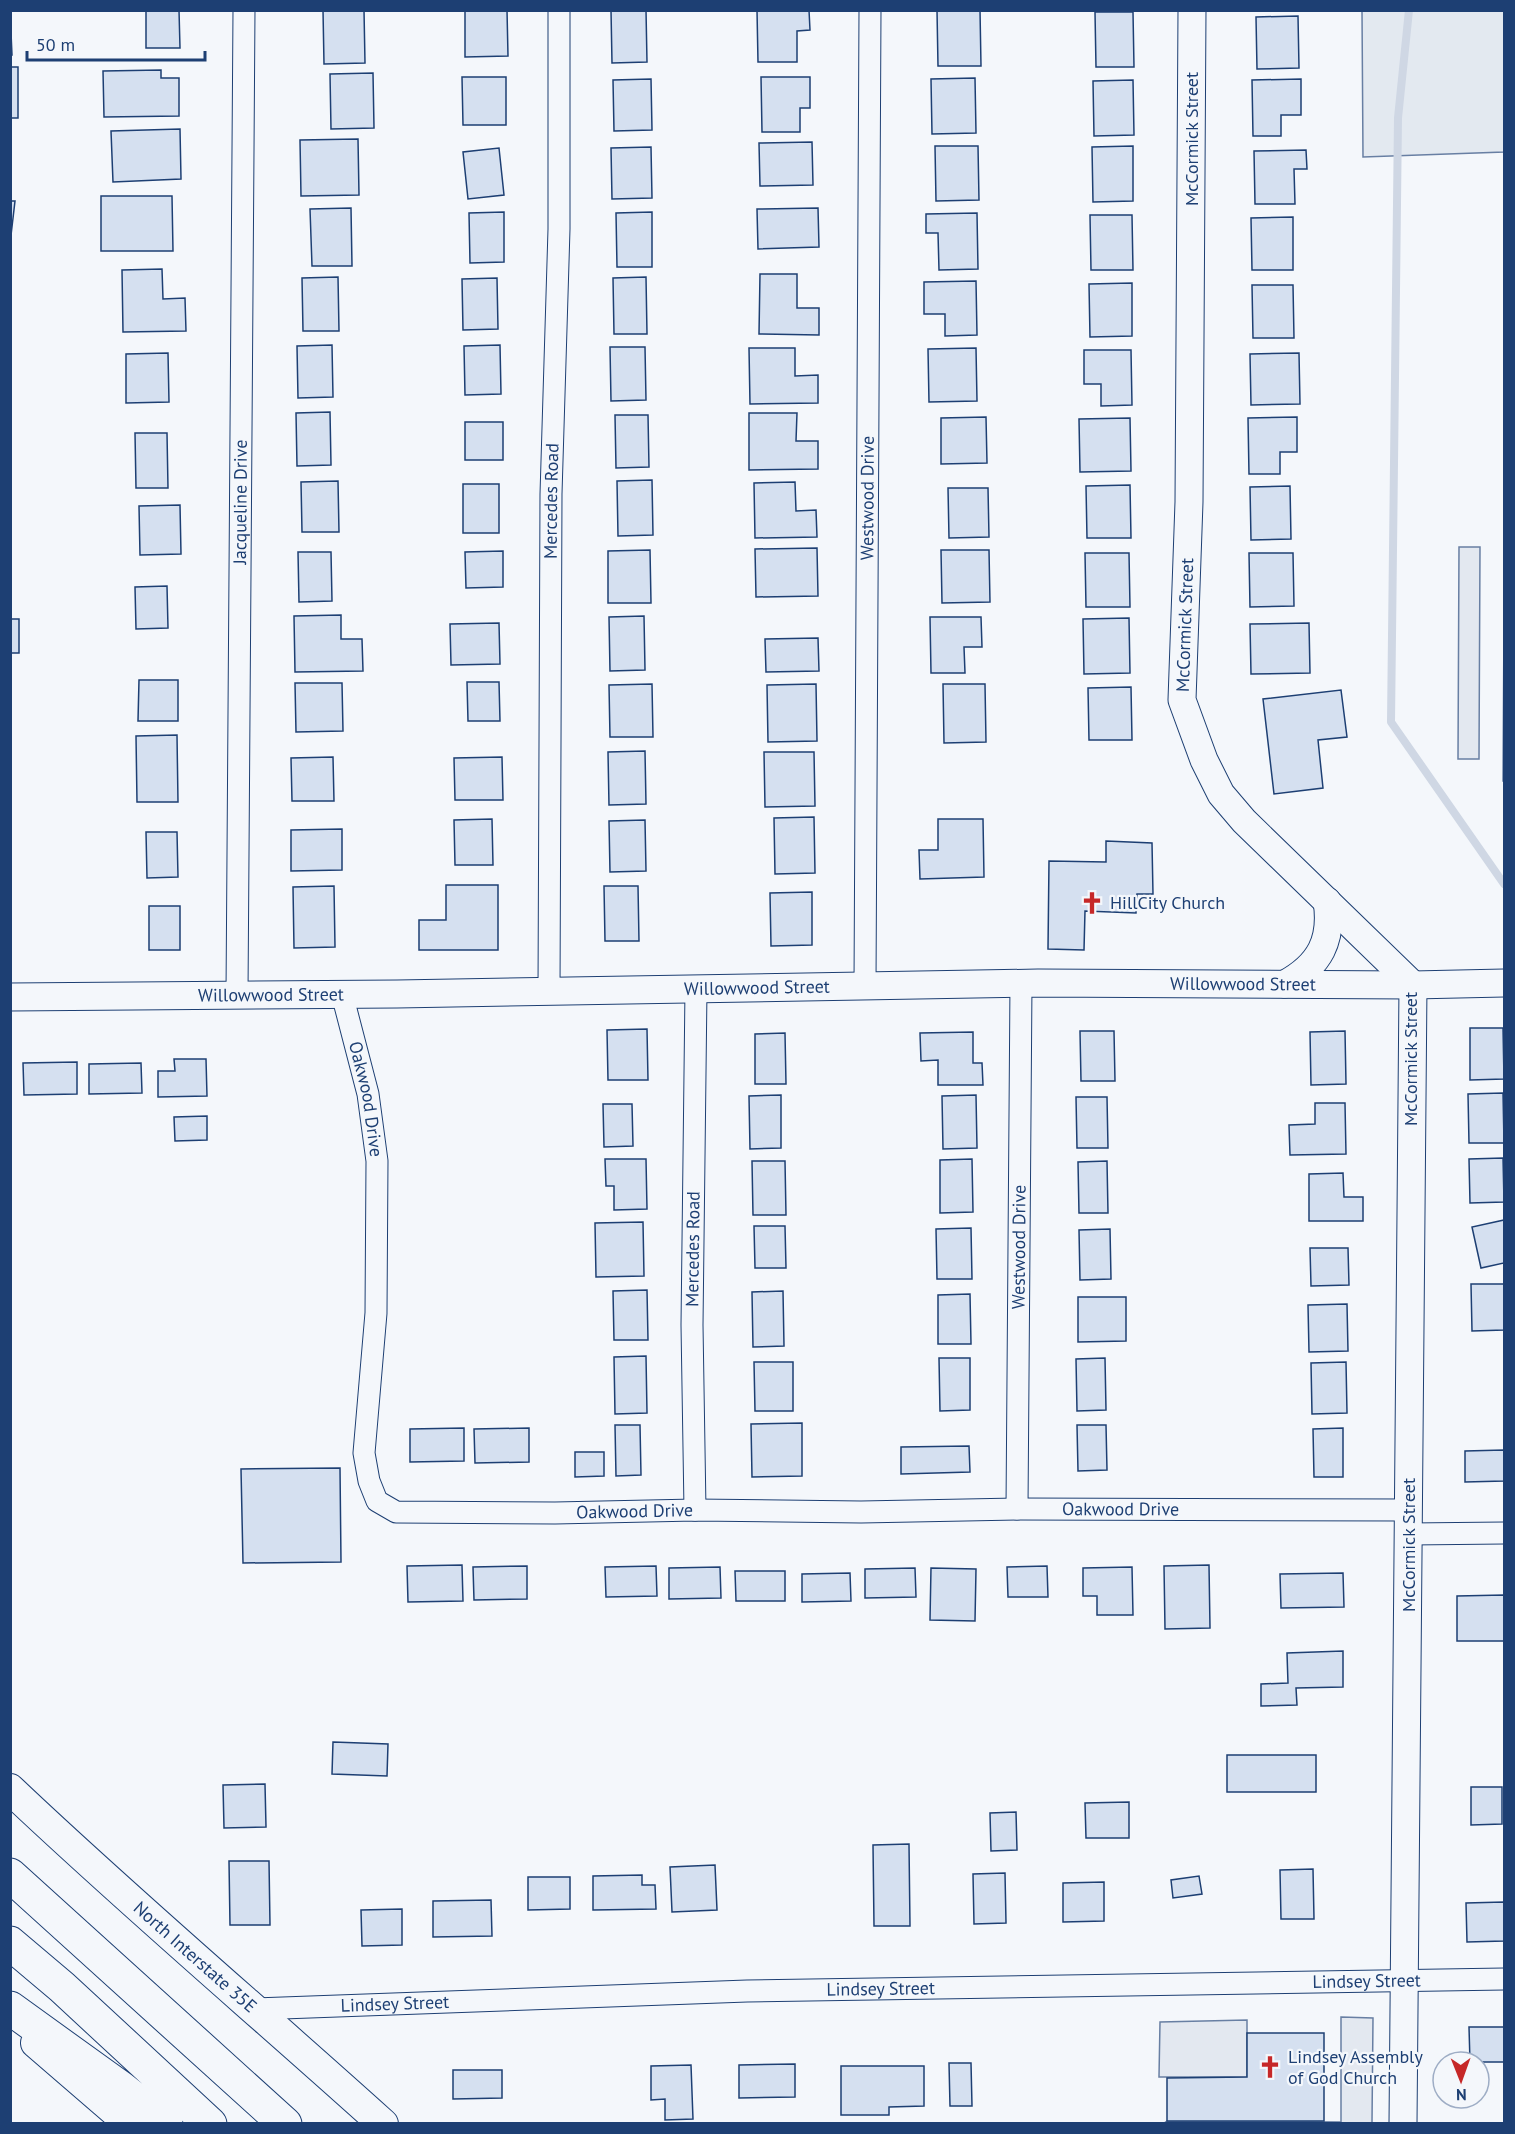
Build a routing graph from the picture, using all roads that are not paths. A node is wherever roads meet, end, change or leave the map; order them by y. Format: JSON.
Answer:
{"nodes":[{"id":1,"x":244,"y":10,"type":"edge"},
{"id":2,"x":559,"y":10,"type":"edge"},
{"id":3,"x":870,"y":10,"type":"edge"},
{"id":4,"x":1192,"y":10,"type":"edge"},
{"id":5,"x":1327,"y":901,"type":"junction"},
{"id":6,"x":1021,"y":983,"type":"junction"},
{"id":7,"x":1504,"y":983,"type":"edge"},
{"id":8,"x":1285,"y":984,"type":"junction"},
{"id":9,"x":1413,"y":984,"type":"junction"},
{"id":10,"x":865,"y":986,"type":"junction"},
{"id":11,"x":696,"y":989,"type":"junction"},
{"id":12,"x":549,"y":991,"type":"junction"},
{"id":13,"x":237,"y":994,"type":"junction"},
{"id":14,"x":342,"y":994,"type":"junction"},
{"id":15,"x":10,"y":997,"type":"edge"},
{"id":16,"x":1017,"y":1509,"type":"junction"},
{"id":17,"x":695,"y":1510,"type":"junction"},
{"id":18,"x":1409,"y":1522,"type":"junction"},
{"id":19,"x":1504,"y":1533,"type":"edge"},
{"id":20,"x":10,"y":1789,"type":"edge"},
{"id":21,"x":10,"y":1875,"type":"edge"},
{"id":22,"x":10,"y":1942,"type":"edge"},
{"id":23,"x":1504,"y":1979,"type":"edge"},
{"id":24,"x":1404,"y":1981,"type":"junction"},
{"id":25,"x":255,"y":2009,"type":"junction"},
{"id":26,"x":11,"y":2019,"type":"edge"},
{"id":27,"x":130,"y":2124,"type":"edge"},
{"id":28,"x":166,"y":2124,"type":"edge"},
{"id":29,"x":210,"y":2124,"type":"edge"},
{"id":30,"x":285,"y":2124,"type":"edge"},
{"id":31,"x":383,"y":2124,"type":"edge"},
{"id":32,"x":1403,"y":2124,"type":"edge"}],
"edges":[{"from":1,"to":13,"type":"street","name":"Jacqueline Drive"},
{"from":2,"to":12,"type":"street","name":"Mercedes Road"},
{"from":3,"to":10,"type":"street","name":"Westwood Drive"},
{"from":4,"to":5,"type":"street","name":"McCormick Street"},
{"from":5,"to":8,"type":"street"},
{"from":5,"to":9,"type":"street","name":"McCormick Street"},
{"from":6,"to":8,"type":"street","name":"Willowwood Street"},
{"from":6,"to":10,"type":"street","name":"Willowwood Street"},
{"from":6,"to":16,"type":"street","name":"Westwood Drive"},
{"from":7,"to":9,"type":"street","name":"Willowwood Street"},
{"from":8,"to":9,"type":"street","name":"Willowwood Street"},
{"from":9,"to":18,"type":"street","name":"McCormick Street"},
{"from":10,"to":11,"type":"street","name":"Willowwood Street"},
{"from":11,"to":12,"type":"street","name":"Willowwood Street"},
{"from":11,"to":17,"type":"street","name":"Mercedes Road"},
{"from":12,"to":14,"type":"street","name":"Willowwood Street"},
{"from":13,"to":14,"type":"street","name":"Willowwood Street"},
{"from":13,"to":15,"type":"street","name":"Willowwood Street"},
{"from":14,"to":17,"type":"street","name":"Oakwood Drive"},
{"from":16,"to":17,"type":"street","name":"Oakwood Drive"},
{"from":16,"to":18,"type":"street","name":"Oakwood Drive"},
{"from":18,"to":19,"type":"street","name":"Oakwood Drive"},
{"from":18,"to":24,"type":"street","name":"McCormick Street"},
{"from":20,"to":25,"type":"main road","name":"North Interstate 35E"},
{"from":21,"to":30,"type":"highway"},
{"from":22,"to":29,"type":"highway"},
{"from":23,"to":24,"type":"street","name":"Lindsey Street"},
{"from":24,"to":25,"type":"street","name":"Lindsey Street"},
{"from":24,"to":32,"type":"street","name":"McCormick Street"},
{"from":25,"to":31,"type":"main road","name":"North Interstate 35E"},
{"from":26,"to":27,"type":"main road"},
{"from":26,"to":28,"type":"highway"}]}
